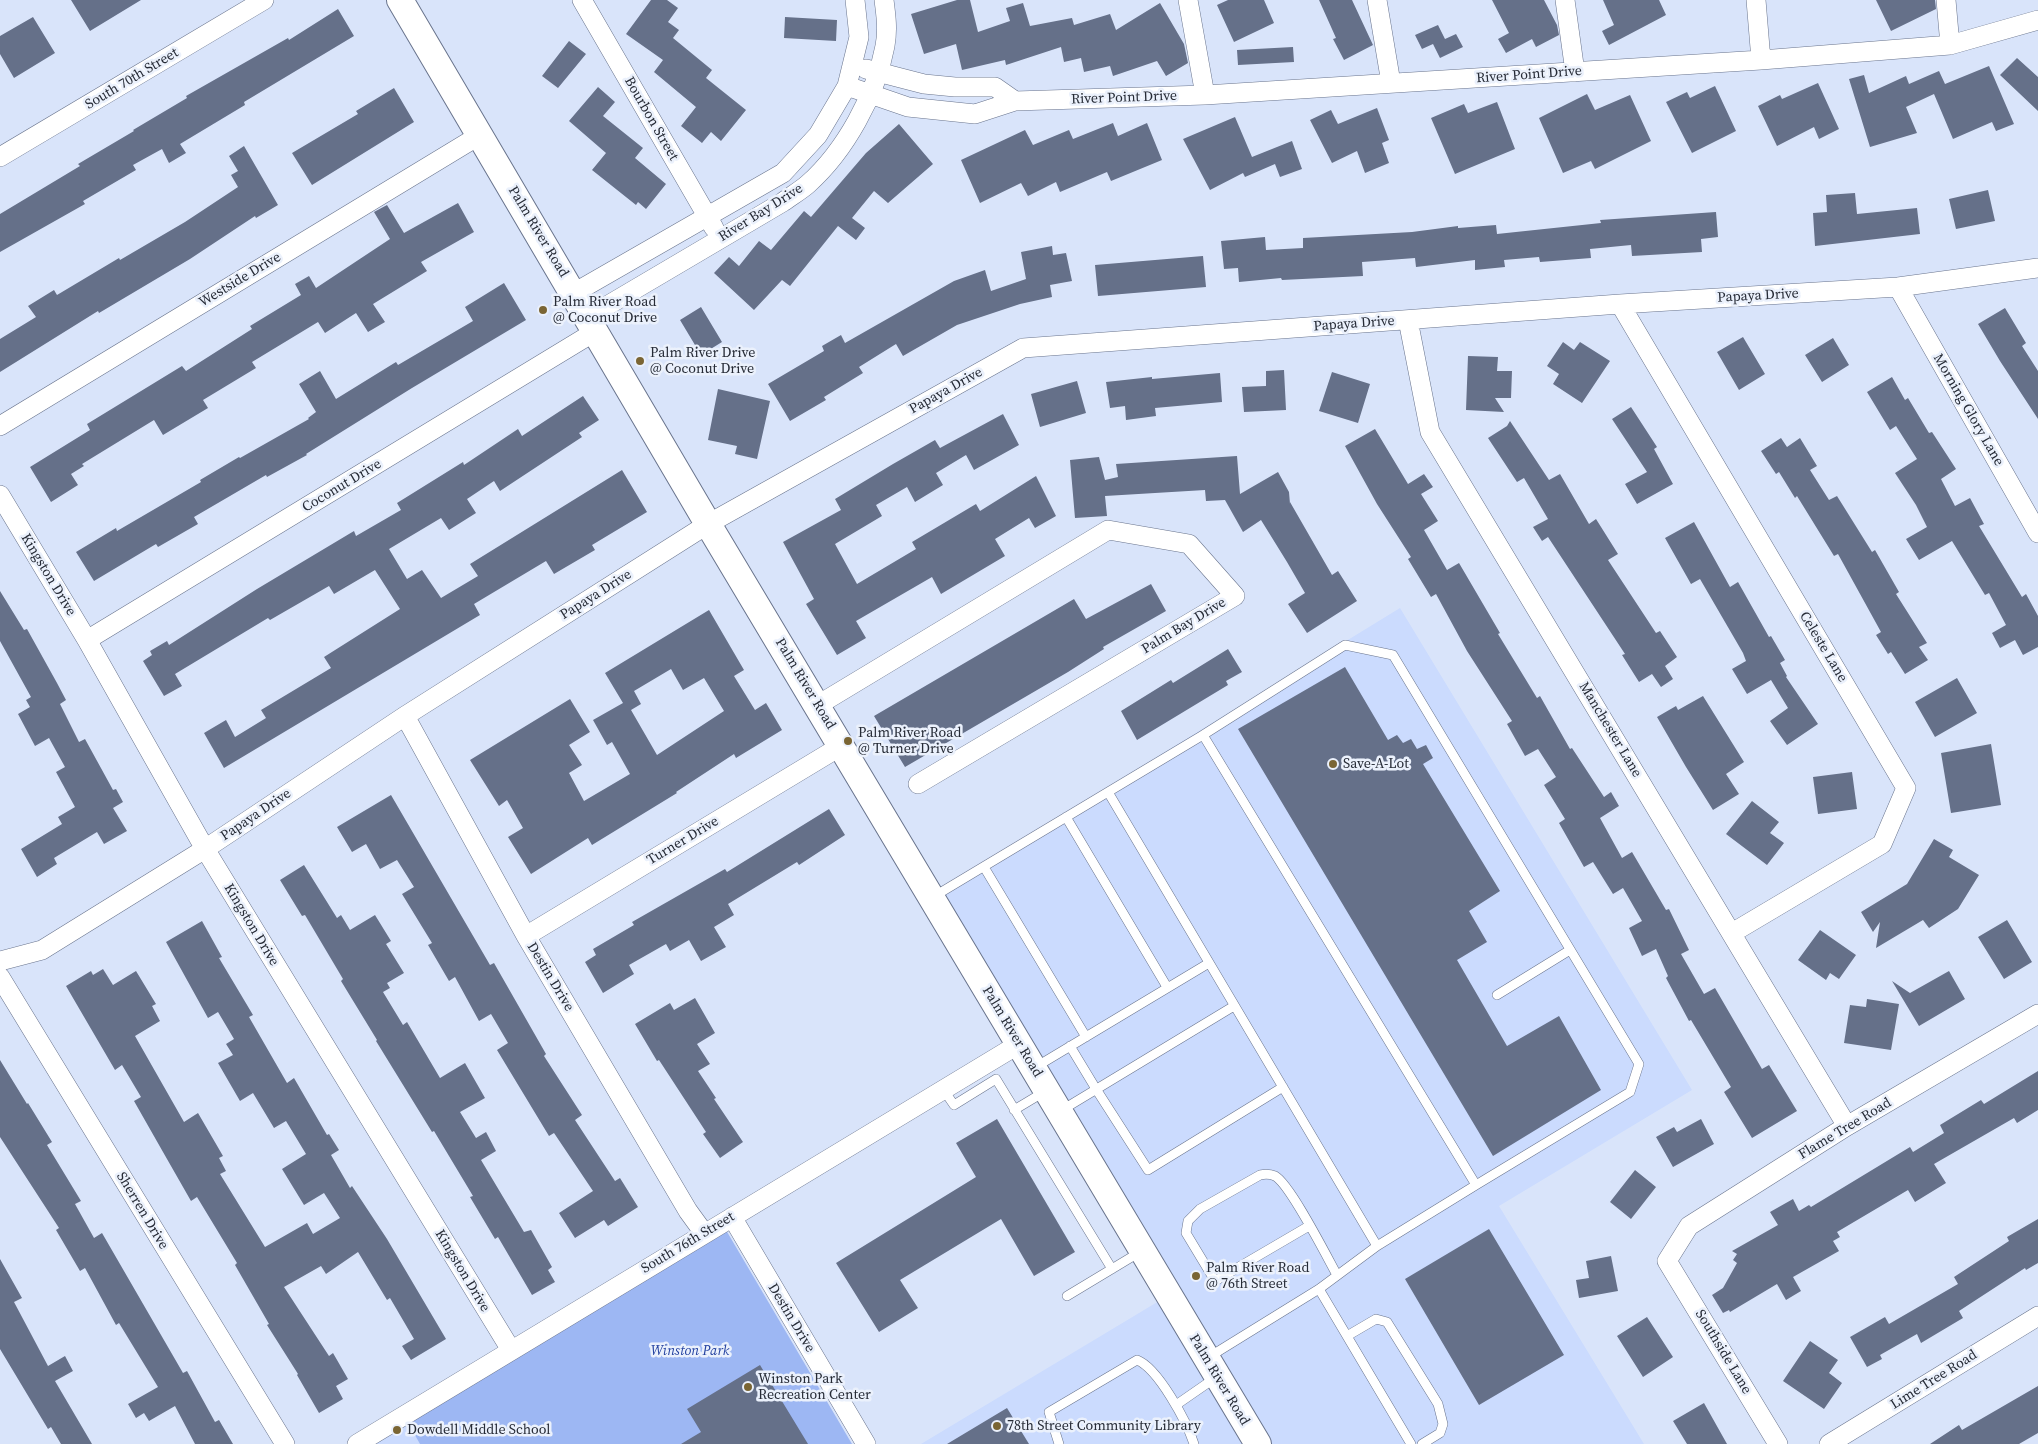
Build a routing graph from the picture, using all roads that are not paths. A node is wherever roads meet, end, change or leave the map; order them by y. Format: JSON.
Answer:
{"nodes":[{"id":1,"x":264,"y":0,"type":"edge"},
{"id":2,"x":400,"y":0,"type":"edge"},
{"id":3,"x":582,"y":0,"type":"edge"},
{"id":4,"x":856,"y":0,"type":"edge"},
{"id":5,"x":884,"y":0,"type":"edge"},
{"id":6,"x":1188,"y":0,"type":"edge"},
{"id":7,"x":1377,"y":0,"type":"edge"},
{"id":8,"x":1565,"y":0,"type":"edge"},
{"id":9,"x":1756,"y":0,"type":"edge"},
{"id":10,"x":1946,"y":0,"type":"edge"},
{"id":11,"x":2038,"y":20,"type":"edge"},
{"id":12,"x":1950,"y":45,"type":"junction"},
{"id":13,"x":1761,"y":60,"type":"junction"},
{"id":14,"x":852,"y":65,"type":"junction"},
{"id":15,"x":877,"y":72,"type":"junction"},
{"id":16,"x":1575,"y":72,"type":"junction"},
{"id":17,"x":1392,"y":83,"type":"junction"},
{"id":18,"x":846,"y":86,"type":"junction"},
{"id":19,"x":869,"y":94,"type":"junction"},
{"id":20,"x":1205,"y":95,"type":"junction"},
{"id":21,"x":1015,"y":101,"type":"junction"},
{"id":22,"x":480,"y":134,"type":"junction"},
{"id":23,"x":0,"y":158,"type":"edge"},
{"id":24,"x":708,"y":217,"type":"junction"},
{"id":25,"x":720,"y":238,"type":"junction"},
{"id":26,"x":2038,"y":268,"type":"edge"},
{"id":27,"x":1898,"y":287,"type":"junction"},
{"id":28,"x":574,"y":293,"type":"junction"},
{"id":29,"x":1620,"y":304,"type":"junction"},
{"id":30,"x":1408,"y":320,"type":"junction"},
{"id":31,"x":592,"y":324,"type":"junction"},
{"id":32,"x":0,"y":426,"type":"edge"},
{"id":33,"x":0,"y":495,"type":"edge"},
{"id":34,"x":708,"y":524,"type":"junction"},
{"id":35,"x":2038,"y":533,"type":"edge"},
{"id":36,"x":87,"y":640,"type":"junction"},
{"id":37,"x":818,"y":705,"type":"junction"},
{"id":38,"x":405,"y":716,"type":"junction"},
{"id":39,"x":1203,"y":735,"type":"junction"},
{"id":40,"x":841,"y":746,"type":"junction"},
{"id":41,"x":918,"y":784,"type":"dead end"},
{"id":42,"x":1108,"y":792,"type":"junction"},
{"id":43,"x":1066,"y":818,"type":"junction"},
{"id":44,"x":205,"y":849,"type":"junction"},
{"id":45,"x":984,"y":867,"type":"junction"},
{"id":46,"x":932,"y":898,"type":"junction"},
{"id":47,"x":1732,"y":933,"type":"junction"},
{"id":48,"x":526,"y":936,"type":"junction"},
{"id":49,"x":1570,"y":950,"type":"junction"},
{"id":50,"x":0,"y":962,"type":"edge"},
{"id":51,"x":1209,"y":962,"type":"junction"},
{"id":52,"x":0,"y":978,"type":"edge"},
{"id":53,"x":1168,"y":987,"type":"junction"},
{"id":54,"x":1497,"y":995,"type":"dead end"},
{"id":55,"x":1234,"y":1006,"type":"junction"},
{"id":56,"x":2038,"y":1014,"type":"edge"},
{"id":57,"x":1086,"y":1037,"type":"junction"},
{"id":58,"x":1019,"y":1044,"type":"junction"},
{"id":59,"x":1070,"y":1046,"type":"junction"},
{"id":60,"x":990,"y":1072,"type":"junction"},
{"id":61,"x":1283,"y":1087,"type":"junction"},
{"id":62,"x":1047,"y":1090,"type":"junction"},
{"id":63,"x":1096,"y":1090,"type":"junction"},
{"id":64,"x":1014,"y":1110,"type":"junction"},
{"id":65,"x":1847,"y":1126,"type":"junction"},
{"id":66,"x":1476,"y":1184,"type":"junction"},
{"id":67,"x":732,"y":1217,"type":"junction"},
{"id":68,"x":1309,"y":1226,"type":"junction"},
{"id":69,"x":704,"y":1233,"type":"junction"},
{"id":70,"x":1377,"y":1246,"type":"junction"},
{"id":71,"x":1142,"y":1251,"type":"junction"},
{"id":72,"x":1667,"y":1261,"type":"joint"},
{"id":73,"x":1112,"y":1269,"type":"junction"},
{"id":74,"x":1337,"y":1275,"type":"junction"},
{"id":75,"x":1319,"y":1288,"type":"junction"},
{"id":76,"x":1067,"y":1296,"type":"dead end"},
{"id":77,"x":2038,"y":1316,"type":"edge"},
{"id":78,"x":1347,"y":1336,"type":"junction"},
{"id":79,"x":511,"y":1350,"type":"junction"},
{"id":80,"x":1212,"y":1368,"type":"junction"},
{"id":81,"x":1176,"y":1405,"type":"junction"},
{"id":82,"x":285,"y":1444,"type":"edge"},
{"id":83,"x":358,"y":1444,"type":"edge"},
{"id":84,"x":866,"y":1444,"type":"edge"},
{"id":85,"x":1059,"y":1444,"type":"edge"},
{"id":86,"x":1194,"y":1444,"type":"edge"},
{"id":87,"x":1258,"y":1444,"type":"edge"},
{"id":88,"x":1411,"y":1444,"type":"edge"},
{"id":89,"x":1422,"y":1444,"type":"edge"},
{"id":90,"x":1778,"y":1444,"type":"edge"},
{"id":91,"x":1829,"y":1444,"type":"edge"}],
"edges":[{"from":1,"to":23,"type":"street","name":"South 70th Street"},
{"from":2,"to":22,"type":"street","name":"Palm River Road"},
{"from":3,"to":24,"type":"street","name":"Bourbon Street"},
{"from":4,"to":14,"type":"street","name":"River Bay Drive"},
{"from":5,"to":15,"type":"street","name":"River Bay Drive"},
{"from":6,"to":20,"type":"street"},
{"from":7,"to":17,"type":"street"},
{"from":8,"to":16,"type":"street"},
{"from":9,"to":13,"type":"street"},
{"from":10,"to":12,"type":"street"},
{"from":11,"to":12,"type":"street","name":"River Point Drive"},
{"from":12,"to":13,"type":"street","name":"River Point Drive"},
{"from":13,"to":16,"type":"street","name":"River Point Drive"},
{"from":14,"to":15,"type":"street"},
{"from":14,"to":18,"type":"street","name":"River Bay Drive"},
{"from":15,"to":19,"type":"street","name":"River Bay Drive"},
{"from":15,"to":21,"type":"street"},
{"from":16,"to":17,"type":"street","name":"River Point Drive"},
{"from":17,"to":20,"type":"street","name":"River Point Drive"},
{"from":18,"to":19,"type":"street","name":"River Point Drive"},
{"from":18,"to":24,"type":"street","name":"River Bay Drive"},
{"from":19,"to":21,"type":"street","name":"River Point Drive"},
{"from":19,"to":25,"type":"street","name":"River Bay Drive"},
{"from":20,"to":21,"type":"street","name":"River Point Drive"},
{"from":22,"to":28,"type":"street","name":"Palm River Road"},
{"from":22,"to":32,"type":"street","name":"Westside Drive"},
{"from":24,"to":25,"type":"street","name":"Bourbon Street"},
{"from":24,"to":28,"type":"street","name":"River Bay Drive"},
{"from":25,"to":31,"type":"street","name":"River Bay Drive"},
{"from":26,"to":27,"type":"street","name":"Papaya Drive"},
{"from":27,"to":29,"type":"street","name":"Papaya Drive"},
{"from":27,"to":35,"type":"street","name":"Morning Glory Lane"},
{"from":28,"to":31,"type":"street","name":"Palm River Road"},
{"from":29,"to":30,"type":"street","name":"Papaya Drive"},
{"from":29,"to":47,"type":"street","name":"Celeste Lane"},
{"from":30,"to":34,"type":"street","name":"Papaya Drive"},
{"from":30,"to":47,"type":"street","name":"Manchester Lane"},
{"from":31,"to":34,"type":"street","name":"Palm River Road"},
{"from":31,"to":36,"type":"street","name":"Coconut Drive"},
{"from":33,"to":36,"type":"street","name":"Kingston Drive"},
{"from":34,"to":37,"type":"street","name":"Palm River Road"},
{"from":34,"to":38,"type":"street","name":"Papaya Drive"},
{"from":36,"to":44,"type":"street","name":"Kingston Drive"},
{"from":37,"to":40,"type":"street","name":"Palm River Road"},
{"from":37,"to":41,"type":"street","name":"Palm Bay Drive"},
{"from":38,"to":44,"type":"street","name":"Papaya Drive"},
{"from":38,"to":48,"type":"street","name":"Destin Drive"},
{"from":39,"to":42,"type":"lane"},
{"from":39,"to":49,"type":"lane"},
{"from":39,"to":66,"type":"lane"},
{"from":40,"to":46,"type":"street","name":"Palm River Road"},
{"from":40,"to":48,"type":"street","name":"Turner Drive"},
{"from":42,"to":43,"type":"lane"},
{"from":42,"to":51,"type":"lane"},
{"from":43,"to":45,"type":"lane"},
{"from":43,"to":53,"type":"lane"},
{"from":44,"to":50,"type":"street","name":"Papaya Drive"},
{"from":44,"to":79,"type":"street","name":"Kingston Drive"},
{"from":45,"to":46,"type":"lane"},
{"from":45,"to":57,"type":"lane"},
{"from":46,"to":58,"type":"street","name":"Palm River Road"},
{"from":47,"to":65,"type":"street","name":"Manchester Lane"},
{"from":48,"to":69,"type":"street","name":"Destin Drive"},
{"from":49,"to":54,"type":"lane"},
{"from":49,"to":66,"type":"lane"},
{"from":51,"to":53,"type":"lane"},
{"from":51,"to":55,"type":"lane"},
{"from":52,"to":82,"type":"street","name":"Sherren Drive"},
{"from":53,"to":57,"type":"lane"},
{"from":55,"to":61,"type":"lane"},
{"from":55,"to":63,"type":"lane"},
{"from":56,"to":65,"type":"street","name":"Flame Tree Road"},
{"from":57,"to":59,"type":"lane"},
{"from":58,"to":60,"type":"street","name":"South 76th Street"},
{"from":58,"to":62,"type":"street","name":"Palm River Road"},
{"from":59,"to":62,"type":"lane"},
{"from":59,"to":63,"type":"lane"},
{"from":60,"to":64,"type":"lane"},
{"from":60,"to":67,"type":"street","name":"South 76th Street"},
{"from":61,"to":63,"type":"lane"},
{"from":61,"to":70,"type":"lane"},
{"from":62,"to":63,"type":"lane"},
{"from":62,"to":64,"type":"lane"},
{"from":62,"to":71,"type":"street","name":"Palm River Road"},
{"from":64,"to":73,"type":"lane"},
{"from":65,"to":72,"type":"street","name":"Flame Tree Road"},
{"from":66,"to":70,"type":"lane"},
{"from":67,"to":69,"type":"street","name":"South 76th Street"},
{"from":67,"to":84,"type":"street","name":"Destin Drive"},
{"from":68,"to":68,"type":"lane"},
{"from":68,"to":74,"type":"lane"},
{"from":69,"to":79,"type":"street","name":"South 76th Street"},
{"from":70,"to":74,"type":"lane"},
{"from":71,"to":73,"type":"lane"},
{"from":71,"to":80,"type":"street","name":"Palm River Road"},
{"from":72,"to":90,"type":"street","name":"Southside Lane"},
{"from":73,"to":76,"type":"lane"},
{"from":74,"to":75,"type":"lane"},
{"from":75,"to":78,"type":"lane"},
{"from":75,"to":80,"type":"lane"},
{"from":77,"to":91,"type":"street","name":"Lime Tree Road"},
{"from":78,"to":88,"type":"lane"},
{"from":78,"to":89,"type":"lane"},
{"from":79,"to":83,"type":"street","name":"South 76th Street"},
{"from":80,"to":81,"type":"lane"},
{"from":80,"to":87,"type":"street","name":"Palm River Road"},
{"from":81,"to":85,"type":"lane"},
{"from":81,"to":86,"type":"lane"}]}
